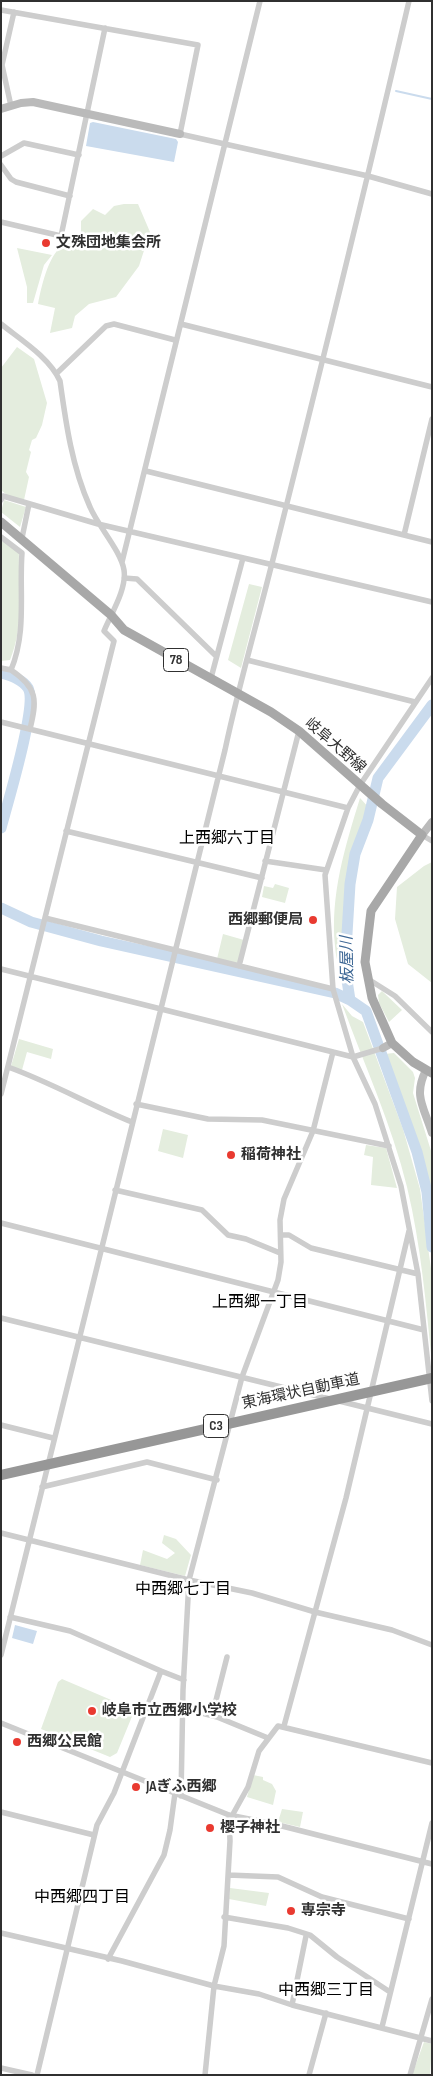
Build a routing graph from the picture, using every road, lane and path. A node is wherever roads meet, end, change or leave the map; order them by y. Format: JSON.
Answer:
{"nodes":[{"id":1,"x":260,"y":1,"type":"edge"},
{"id":2,"x":410,"y":1,"type":"edge"},
{"id":3,"x":1,"y":10,"type":"edge"},
{"id":4,"x":14,"y":12,"type":"junction"},
{"id":5,"x":105,"y":28,"type":"junction"},
{"id":6,"x":11,"y":106,"type":"junction"},
{"id":7,"x":1,"y":109,"type":"edge"},
{"id":8,"x":85,"y":114,"type":"junction"},
{"id":9,"x":180,"y":134,"type":"junction"},
{"id":10,"x":225,"y":143,"type":"junction"},
{"id":11,"x":78,"y":155,"type":"junction"},
{"id":12,"x":1,"y":156,"type":"edge"},
{"id":13,"x":1,"y":165,"type":"edge"},
{"id":14,"x":368,"y":176,"type":"junction"},
{"id":15,"x":432,"y":194,"type":"edge"},
{"id":16,"x":70,"y":196,"type":"junction"},
{"id":17,"x":1,"y":222,"type":"edge"},
{"id":18,"x":1,"y":324,"type":"edge"},
{"id":19,"x":181,"y":324,"type":"junction"},
{"id":20,"x":175,"y":340,"type":"junction"},
{"id":21,"x":323,"y":361,"type":"junction"},
{"id":22,"x":57,"y":373,"type":"junction"},
{"id":23,"x":432,"y":386,"type":"edge"},
{"id":24,"x":432,"y":418,"type":"edge"},
{"id":25,"x":146,"y":471,"type":"junction"},
{"id":26,"x":1,"y":500,"type":"edge"},
{"id":27,"x":29,"y":504,"type":"junction"},
{"id":28,"x":285,"y":507,"type":"junction"},
{"id":29,"x":1,"y":522,"type":"edge"},
{"id":30,"x":98,"y":524,"type":"junction"},
{"id":31,"x":130,"y":531,"type":"junction"},
{"id":32,"x":404,"y":535,"type":"junction"},
{"id":33,"x":1,"y":537,"type":"edge"},
{"id":34,"x":22,"y":538,"type":"junction"},
{"id":35,"x":432,"y":542,"type":"edge"},
{"id":36,"x":243,"y":558,"type":"junction"},
{"id":37,"x":122,"y":562,"type":"junction"},
{"id":38,"x":271,"y":564,"type":"junction"},
{"id":39,"x":124,"y":578,"type":"junction"},
{"id":40,"x":432,"y":602,"type":"edge"},
{"id":41,"x":111,"y":615,"type":"junction"},
{"id":42,"x":216,"y":656,"type":"junction"},
{"id":43,"x":247,"y":660,"type":"junction"},
{"id":44,"x":1,"y":668,"type":"edge"},
{"id":45,"x":11,"y":670,"type":"junction"},
{"id":46,"x":211,"y":678,"type":"junction"},
{"id":47,"x":432,"y":678,"type":"edge"},
{"id":48,"x":237,"y":693,"type":"junction"},
{"id":49,"x":414,"y":702,"type":"junction"},
{"id":50,"x":1,"y":722,"type":"edge"},
{"id":51,"x":30,"y":729,"type":"junction"},
{"id":52,"x":298,"y":731,"type":"junction"},
{"id":53,"x":88,"y":743,"type":"junction"},
{"id":54,"x":218,"y":775,"type":"junction"},
{"id":55,"x":362,"y":787,"type":"junction"},
{"id":56,"x":283,"y":792,"type":"junction"},
{"id":57,"x":348,"y":808,"type":"junction"},
{"id":58,"x":432,"y":822,"type":"edge"},
{"id":59,"x":66,"y":832,"type":"junction"},
{"id":60,"x":422,"y":835,"type":"junction"},
{"id":61,"x":432,"y":841,"type":"edge"},
{"id":62,"x":266,"y":862,"type":"junction"},
{"id":63,"x":196,"y":863,"type":"junction"},
{"id":64,"x":326,"y":870,"type":"junction"},
{"id":65,"x":262,"y":878,"type":"junction"},
{"id":66,"x":44,"y":920,"type":"junction"},
{"id":67,"x":174,"y":951,"type":"junction"},
{"id":68,"x":239,"y":966,"type":"junction"},
{"id":69,"x":1,"y":969,"type":"edge"},
{"id":70,"x":29,"y":976,"type":"junction"},
{"id":71,"x":368,"y":979,"type":"junction"},
{"id":72,"x":333,"y":989,"type":"junction"},
{"id":73,"x":160,"y":1008,"type":"junction"},
{"id":74,"x":432,"y":1032,"type":"edge"},
{"id":75,"x":392,"y":1043,"type":"junction"},
{"id":76,"x":383,"y":1048,"type":"joint"},
{"id":77,"x":332,"y":1052,"type":"junction"},
{"id":78,"x":353,"y":1057,"type":"junction"},
{"id":79,"x":8,"y":1067,"type":"junction"},
{"id":80,"x":429,"y":1072,"type":"edge"},
{"id":81,"x":1,"y":1094,"type":"edge"},
{"id":82,"x":136,"y":1104,"type":"junction"},
{"id":83,"x":132,"y":1122,"type":"junction"},
{"id":84,"x":313,"y":1131,"type":"junction"},
{"id":85,"x":432,"y":1132,"type":"edge"},
{"id":86,"x":389,"y":1146,"type":"junction"},
{"id":87,"x":114,"y":1190,"type":"junction"},
{"id":88,"x":1,"y":1223,"type":"edge"},
{"id":89,"x":410,"y":1229,"type":"junction"},
{"id":90,"x":280,"y":1235,"type":"junction"},
{"id":91,"x":102,"y":1248,"type":"junction"},
{"id":92,"x":280,"y":1253,"type":"junction"},
{"id":93,"x":400,"y":1269,"type":"junction"},
{"id":94,"x":418,"y":1274,"type":"junction"},
{"id":95,"x":272,"y":1292,"type":"junction"},
{"id":96,"x":1,"y":1318,"type":"edge"},
{"id":97,"x":388,"y":1321,"type":"junction"},
{"id":98,"x":424,"y":1330,"type":"junction"},
{"id":99,"x":80,"y":1337,"type":"junction"},
{"id":100,"x":242,"y":1377,"type":"junction"},
{"id":101,"x":432,"y":1378,"type":"edge"},
{"id":102,"x":432,"y":1401,"type":"edge"},
{"id":103,"x":368,"y":1408,"type":"junction"},
{"id":104,"x":432,"y":1424,"type":"edge"},
{"id":105,"x":1,"y":1425,"type":"edge"},
{"id":106,"x":54,"y":1438,"type":"junction"},
{"id":107,"x":1,"y":1475,"type":"edge"},
{"id":108,"x":217,"y":1480,"type":"junction"},
{"id":109,"x":42,"y":1487,"type":"junction"},
{"id":110,"x":1,"y":1533,"type":"edge"},
{"id":111,"x":30,"y":1540,"type":"junction"},
{"id":112,"x":189,"y":1580,"type":"junction"},
{"id":113,"x":315,"y":1612,"type":"junction"},
{"id":114,"x":10,"y":1617,"type":"junction"},
{"id":115,"x":432,"y":1645,"type":"edge"},
{"id":116,"x":1,"y":1655,"type":"edge"},
{"id":117,"x":227,"y":1656,"type":"dead end"},
{"id":118,"x":161,"y":1671,"type":"junction"},
{"id":119,"x":184,"y":1680,"type":"junction"},
{"id":120,"x":183,"y":1708,"type":"junction"},
{"id":121,"x":212,"y":1716,"type":"junction"},
{"id":122,"x":1,"y":1723,"type":"edge"},
{"id":123,"x":284,"y":1726,"type":"junction"},
{"id":124,"x":268,"y":1738,"type":"junction"},
{"id":125,"x":432,"y":1763,"type":"edge"},
{"id":126,"x":122,"y":1770,"type":"junction"},
{"id":127,"x":175,"y":1793,"type":"junction"},
{"id":128,"x":181,"y":1796,"type":"junction"},
{"id":129,"x":1,"y":1812,"type":"edge"},
{"id":130,"x":231,"y":1815,"type":"junction"},
{"id":131,"x":432,"y":1823,"type":"edge"},
{"id":132,"x":94,"y":1835,"type":"junction"},
{"id":133,"x":422,"y":1862,"type":"junction"},
{"id":134,"x":432,"y":1864,"type":"edge"},
{"id":135,"x":228,"y":1875,"type":"junction"},
{"id":136,"x":224,"y":1917,"type":"junction"},
{"id":137,"x":408,"y":1919,"type":"junction"},
{"id":138,"x":1,"y":1933,"type":"edge"},
{"id":139,"x":306,"y":1936,"type":"junction"},
{"id":140,"x":68,"y":1950,"type":"junction"},
{"id":141,"x":108,"y":1959,"type":"junction"},
{"id":142,"x":214,"y":1986,"type":"junction"},
{"id":143,"x":390,"y":1992,"type":"junction"},
{"id":144,"x":432,"y":1999,"type":"edge"},
{"id":145,"x":292,"y":2005,"type":"junction"},
{"id":146,"x":326,"y":2013,"type":"junction"},
{"id":147,"x":382,"y":2027,"type":"junction"},
{"id":148,"x":421,"y":2038,"type":"junction"},
{"id":149,"x":432,"y":2041,"type":"edge"},
{"id":150,"x":1,"y":2068,"type":"edge"},
{"id":151,"x":32,"y":2075,"type":"edge"},
{"id":152,"x":37,"y":2075,"type":"edge"},
{"id":153,"x":205,"y":2075,"type":"edge"},
{"id":154,"x":309,"y":2075,"type":"edge"},
{"id":155,"x":410,"y":2075,"type":"edge"}],
"edges":[{"from":1,"to":10,"type":"street"},
{"from":2,"to":14,"type":"street"},
{"from":3,"to":4,"type":"street"},
{"from":4,"to":5,"type":"street"},
{"from":4,"to":6,"type":"street"},
{"from":5,"to":8,"type":"street"},
{"from":5,"to":9,"type":"street"},
{"from":6,"to":7,"type":"street"},
{"from":6,"to":8,"type":"street"},
{"from":8,"to":9,"type":"street"},
{"from":8,"to":11,"type":"street"},
{"from":9,"to":10,"type":"street"},
{"from":10,"to":14,"type":"street"},
{"from":10,"to":19,"type":"street"},
{"from":11,"to":12,"type":"street"},
{"from":11,"to":16,"type":"street"},
{"from":13,"to":16,"type":"street"},
{"from":14,"to":15,"type":"street"},
{"from":14,"to":21,"type":"street"},
{"from":16,"to":17,"type":"street"},
{"from":18,"to":22,"type":"street"},
{"from":19,"to":20,"type":"street"},
{"from":19,"to":21,"type":"street"},
{"from":20,"to":22,"type":"street"},
{"from":20,"to":25,"type":"street"},
{"from":21,"to":23,"type":"street"},
{"from":21,"to":28,"type":"street"},
{"from":22,"to":30,"type":"street"},
{"from":24,"to":32,"type":"street"},
{"from":25,"to":28,"type":"street"},
{"from":25,"to":31,"type":"street"},
{"from":26,"to":27,"type":"street"},
{"from":27,"to":30,"type":"street"},
{"from":27,"to":34,"type":"street"},
{"from":28,"to":32,"type":"street"},
{"from":28,"to":38,"type":"street"},
{"from":29,"to":34,"type":"main road","name":"岐阜大野線","number":"78"},
{"from":30,"to":31,"type":"street"},
{"from":30,"to":37,"type":"street"},
{"from":31,"to":36,"type":"street"},
{"from":31,"to":37,"type":"street"},
{"from":32,"to":35,"type":"street"},
{"from":33,"to":45,"type":"street"},
{"from":34,"to":41,"type":"main road","name":"岐阜大野線","number":"78"},
{"from":36,"to":38,"type":"street"},
{"from":36,"to":42,"type":"street"},
{"from":37,"to":39,"type":"street"},
{"from":38,"to":40,"type":"street"},
{"from":38,"to":43,"type":"street"},
{"from":39,"to":41,"type":"street"},
{"from":39,"to":42,"type":"street"},
{"from":41,"to":46,"type":"main road","name":"岐阜大野線","number":"78"},
{"from":41,"to":53,"type":"street"},
{"from":42,"to":46,"type":"street"},
{"from":43,"to":48,"type":"street"},
{"from":43,"to":49,"type":"street"},
{"from":44,"to":45,"type":"street"},
{"from":45,"to":51,"type":"street"},
{"from":46,"to":48,"type":"main road","name":"岐阜大野線","number":"78"},
{"from":47,"to":49,"type":"street"},
{"from":48,"to":52,"type":"main road","name":"岐阜大野線","number":"78"},
{"from":48,"to":54,"type":"street"},
{"from":49,"to":55,"type":"street"},
{"from":50,"to":51,"type":"street"},
{"from":51,"to":53,"type":"street"},
{"from":52,"to":55,"type":"main road","name":"岐阜大野線","number":"78"},
{"from":52,"to":56,"type":"street"},
{"from":53,"to":54,"type":"street"},
{"from":53,"to":59,"type":"street"},
{"from":54,"to":56,"type":"street"},
{"from":54,"to":63,"type":"street"},
{"from":55,"to":57,"type":"street"},
{"from":55,"to":60,"type":"main road","name":"岐阜大野線","number":"78"},
{"from":56,"to":57,"type":"street"},
{"from":56,"to":62,"type":"street"},
{"from":57,"to":64,"type":"street"},
{"from":58,"to":60,"type":"street"},
{"from":59,"to":63,"type":"street"},
{"from":59,"to":66,"type":"street"},
{"from":60,"to":61,"type":"street"},
{"from":60,"to":71,"type":"main road"},
{"from":62,"to":64,"type":"street"},
{"from":62,"to":65,"type":"street"},
{"from":63,"to":65,"type":"street"},
{"from":63,"to":67,"type":"street"},
{"from":64,"to":72,"type":"street"},
{"from":65,"to":68,"type":"street"},
{"from":66,"to":67,"type":"street"},
{"from":66,"to":70,"type":"street"},
{"from":67,"to":68,"type":"street"},
{"from":67,"to":73,"type":"street"},
{"from":68,"to":72,"type":"street"},
{"from":69,"to":70,"type":"street"},
{"from":70,"to":73,"type":"street"},
{"from":70,"to":79,"type":"street"},
{"from":71,"to":74,"type":"street"},
{"from":71,"to":75,"type":"main road"},
{"from":72,"to":78,"type":"street"},
{"from":73,"to":77,"type":"street"},
{"from":73,"to":82,"type":"street"},
{"from":75,"to":76,"type":"street"},
{"from":75,"to":80,"type":"main road"},
{"from":76,"to":78,"type":"street"},
{"from":77,"to":78,"type":"street"},
{"from":77,"to":84,"type":"street"},
{"from":78,"to":86,"type":"street"},
{"from":79,"to":81,"type":"street"},
{"from":79,"to":83,"type":"street"},
{"from":80,"to":85,"type":"street"},
{"from":82,"to":83,"type":"street"},
{"from":82,"to":84,"type":"street"},
{"from":83,"to":87,"type":"street"},
{"from":84,"to":86,"type":"street"},
{"from":84,"to":90,"type":"street"},
{"from":86,"to":89,"type":"street"},
{"from":87,"to":91,"type":"street"},
{"from":87,"to":92,"type":"street"},
{"from":88,"to":91,"type":"street"},
{"from":89,"to":93,"type":"street"},
{"from":89,"to":94,"type":"street"},
{"from":90,"to":92,"type":"street"},
{"from":90,"to":93,"type":"street"},
{"from":91,"to":95,"type":"street"},
{"from":91,"to":99,"type":"street"},
{"from":92,"to":95,"type":"street"},
{"from":93,"to":94,"type":"street"},
{"from":93,"to":97,"type":"street"},
{"from":94,"to":98,"type":"street"},
{"from":95,"to":97,"type":"street"},
{"from":95,"to":100,"type":"street"},
{"from":96,"to":99,"type":"street"},
{"from":97,"to":98,"type":"street"},
{"from":97,"to":103,"type":"street"},
{"from":98,"to":102,"type":"street"},
{"from":99,"to":100,"type":"street"},
{"from":99,"to":106,"type":"street"},
{"from":100,"to":103,"type":"street"},
{"from":100,"to":108,"type":"street"},
{"from":101,"to":107,"type":"highway","name":"東海環状自動車道","number":"C3","bridge":true},
{"from":103,"to":104,"type":"street"},
{"from":103,"to":113,"type":"street"},
{"from":105,"to":106,"type":"street"},
{"from":106,"to":109,"type":"street"},
{"from":108,"to":109,"type":"street"},
{"from":108,"to":112,"type":"street"},
{"from":109,"to":111,"type":"street"},
{"from":110,"to":111,"type":"street"},
{"from":111,"to":112,"type":"street"},
{"from":111,"to":114,"type":"street"},
{"from":112,"to":113,"type":"street"},
{"from":112,"to":119,"type":"street"},
{"from":113,"to":115,"type":"street"},
{"from":113,"to":123,"type":"street"},
{"from":114,"to":116,"type":"street"},
{"from":114,"to":118,"type":"street"},
{"from":117,"to":121,"type":"street"},
{"from":118,"to":119,"type":"street"},
{"from":118,"to":126,"type":"street"},
{"from":119,"to":120,"type":"street"},
{"from":120,"to":121,"type":"street"},
{"from":120,"to":128,"type":"street"},
{"from":121,"to":124,"type":"street"},
{"from":122,"to":126,"type":"street"},
{"from":123,"to":124,"type":"street"},
{"from":123,"to":125,"type":"street"},
{"from":124,"to":130,"type":"street"},
{"from":126,"to":127,"type":"street"},
{"from":126,"to":132,"type":"street"},
{"from":127,"to":128,"type":"street"},
{"from":127,"to":141,"type":"street"},
{"from":128,"to":130,"type":"street"},
{"from":129,"to":132,"type":"street"},
{"from":130,"to":133,"type":"street"},
{"from":130,"to":135,"type":"street"},
{"from":131,"to":133,"type":"street"},
{"from":132,"to":140,"type":"street"},
{"from":133,"to":134,"type":"street"},
{"from":133,"to":137,"type":"street"},
{"from":135,"to":136,"type":"street"},
{"from":135,"to":137,"type":"street"},
{"from":136,"to":139,"type":"street"},
{"from":136,"to":142,"type":"street"},
{"from":137,"to":143,"type":"street"},
{"from":138,"to":140,"type":"street"},
{"from":139,"to":143,"type":"street"},
{"from":139,"to":145,"type":"street"},
{"from":140,"to":141,"type":"street"},
{"from":140,"to":152,"type":"street"},
{"from":141,"to":142,"type":"street"},
{"from":142,"to":145,"type":"street"},
{"from":142,"to":153,"type":"street"},
{"from":143,"to":147,"type":"street"},
{"from":144,"to":148,"type":"street"},
{"from":145,"to":146,"type":"street"},
{"from":146,"to":147,"type":"street"},
{"from":146,"to":154,"type":"street"},
{"from":147,"to":148,"type":"street"},
{"from":148,"to":149,"type":"street"},
{"from":148,"to":155,"type":"street"},
{"from":150,"to":151,"type":"street"}]}
